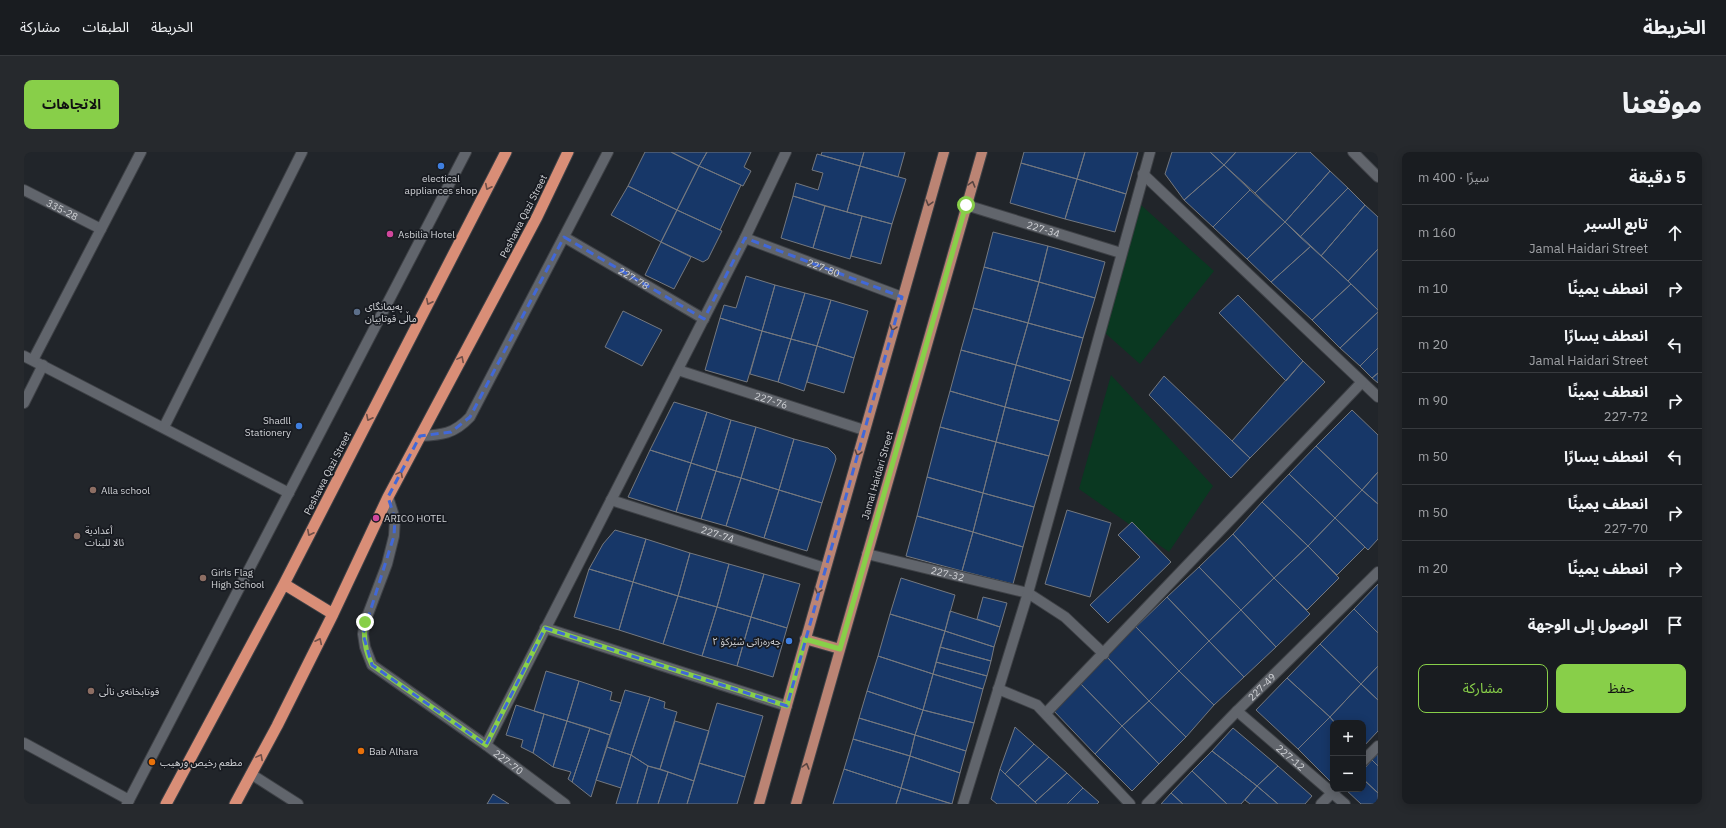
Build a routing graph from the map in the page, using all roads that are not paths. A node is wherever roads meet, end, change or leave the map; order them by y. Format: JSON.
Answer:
{"nodes":[{"id":1,"x":142,"y":152,"type":"edge"},
{"id":2,"x":302,"y":152,"type":"edge"},
{"id":3,"x":466,"y":152,"type":"edge"},
{"id":4,"x":506,"y":152,"type":"edge"},
{"id":5,"x":568,"y":152,"type":"edge"},
{"id":6,"x":608,"y":152,"type":"edge"},
{"id":7,"x":786,"y":152,"type":"edge"},
{"id":8,"x":944,"y":152,"type":"edge"},
{"id":9,"x":982,"y":152,"type":"edge"},
{"id":10,"x":1150,"y":152,"type":"edge"},
{"id":11,"x":1353,"y":152,"type":"edge"},
{"id":12,"x":1143,"y":174,"type":"junction"},
{"id":13,"x":1378,"y":177,"type":"edge"},
{"id":14,"x":24,"y":190,"type":"edge"},
{"id":15,"x":966,"y":205,"type":"junction"},
{"id":16,"x":101,"y":230,"type":"junction"},
{"id":17,"x":564,"y":237,"type":"junction"},
{"id":18,"x":745,"y":238,"type":"junction"},
{"id":19,"x":1121,"y":253,"type":"junction"},
{"id":20,"x":902,"y":296,"type":"junction"},
{"id":21,"x":704,"y":319,"type":"junction"},
{"id":22,"x":28,"y":358,"type":"edge"},
{"id":23,"x":43,"y":366,"type":"junction"},
{"id":24,"x":678,"y":370,"type":"junction"},
{"id":25,"x":1362,"y":382,"type":"junction"},
{"id":26,"x":1378,"y":397,"type":"edge"},
{"id":27,"x":24,"y":403,"type":"edge"},
{"id":28,"x":164,"y":427,"type":"junction"},
{"id":29,"x":864,"y":430,"type":"junction"},
{"id":30,"x":420,"y":436,"type":"junction"},
{"id":31,"x":289,"y":493,"type":"junction"},
{"id":32,"x":388,"y":497,"type":"junction"},
{"id":33,"x":611,"y":500,"type":"junction"},
{"id":34,"x":867,"y":554,"type":"junction"},
{"id":35,"x":825,"y":568,"type":"junction"},
{"id":36,"x":1378,"y":572,"type":"edge"},
{"id":37,"x":284,"y":584,"type":"junction"},
{"id":38,"x":1028,"y":593,"type":"junction"},
{"id":39,"x":333,"y":614,"type":"junction"},
{"id":40,"x":545,"y":628,"type":"junction"},
{"id":41,"x":805,"y":639,"type":"junction"},
{"id":42,"x":840,"y":649,"type":"junction"},
{"id":43,"x":1104,"y":654,"type":"junction"},
{"id":44,"x":998,"y":689,"type":"junction"},
{"id":45,"x":787,"y":706,"type":"junction"},
{"id":46,"x":1237,"y":711,"type":"junction"},
{"id":47,"x":1046,"y":713,"type":"junction"},
{"id":48,"x":24,"y":743,"type":"edge"},
{"id":49,"x":486,"y":745,"type":"junction"},
{"id":50,"x":1378,"y":746,"type":"edge"},
{"id":51,"x":1366,"y":758,"type":"edge"},
{"id":52,"x":251,"y":774,"type":"junction"},
{"id":53,"x":1330,"y":788,"type":"edge"},
{"id":54,"x":1333,"y":792,"type":"edge"},
{"id":55,"x":1335,"y":792,"type":"edge"},
{"id":56,"x":128,"y":802,"type":"edge"},
{"id":57,"x":166,"y":804,"type":"edge"},
{"id":58,"x":235,"y":804,"type":"edge"},
{"id":59,"x":298,"y":804,"type":"edge"},
{"id":60,"x":565,"y":804,"type":"edge"},
{"id":61,"x":759,"y":804,"type":"edge"},
{"id":62,"x":796,"y":804,"type":"edge"},
{"id":63,"x":963,"y":804,"type":"edge"},
{"id":64,"x":1130,"y":804,"type":"edge"},
{"id":65,"x":1147,"y":804,"type":"edge"},
{"id":66,"x":1321,"y":804,"type":"edge"},
{"id":67,"x":1345,"y":804,"type":"edge"}],
"edges":[{"from":1,"to":16,"type":"street"},
{"from":2,"to":28,"type":"street"},
{"from":3,"to":31,"type":"street"},
{"from":4,"to":37,"type":"highway","name":"Peshawa Qazi Street","one_way":true},
{"from":30,"to":5,"type":"highway","name":"Peshawa Qazi Street","one_way":true},
{"from":6,"to":17,"type":"street"},
{"from":7,"to":18,"type":"street"},
{"from":8,"to":20,"type":"main road","one_way":true},
{"from":15,"to":9,"type":"main road","name":"Jamal Haidari Street","one_way":true},
{"from":10,"to":12,"type":"street"},
{"from":11,"to":13,"type":"street"},
{"from":12,"to":19,"type":"street"},
{"from":12,"to":25,"type":"street"},
{"from":14,"to":16,"type":"street","name":"335-28"},
{"from":15,"to":19,"type":"street","name":"227-34"},
{"from":15,"to":34,"type":"main road","name":"Jamal Haidari Street"},
{"from":16,"to":22,"type":"street"},
{"from":17,"to":21,"type":"street","name":"227-78"},
{"from":17,"to":30,"type":"street"},
{"from":18,"to":20,"type":"street","name":"227-80"},
{"from":18,"to":21,"type":"street"},
{"from":19,"to":38,"type":"street"},
{"from":20,"to":29,"type":"main road","one_way":true},
{"from":21,"to":24,"type":"street"},
{"from":22,"to":23,"type":"street"},
{"from":23,"to":27,"type":"street"},
{"from":23,"to":28,"type":"street"},
{"from":24,"to":29,"type":"street","name":"227-76"},
{"from":24,"to":33,"type":"street"},
{"from":25,"to":26,"type":"street"},
{"from":25,"to":43,"type":"street"},
{"from":28,"to":31,"type":"street"},
{"from":29,"to":35,"type":"main road","one_way":true},
{"from":32,"to":30,"type":"highway","name":"Peshawa Qazi Street","one_way":true},
{"from":31,"to":56,"type":"street"},
{"from":32,"to":39,"type":"highway","name":"Peshawa Qazi Street"},
{"from":32,"to":49,"type":"street","name":"227-70"},
{"from":33,"to":35,"type":"street","name":"227-74"},
{"from":33,"to":40,"type":"street"},
{"from":34,"to":38,"type":"street","name":"227-32"},
{"from":34,"to":42,"type":"main road","name":"Jamal Haidari Street"},
{"from":35,"to":41,"type":"main road","one_way":true},
{"from":36,"to":46,"type":"street","name":"227-49"},
{"from":37,"to":39,"type":"highway"},
{"from":37,"to":57,"type":"highway","name":"Peshawa Qazi Street"},
{"from":38,"to":43,"type":"street","name":"227-32"},
{"from":38,"to":44,"type":"street"},
{"from":52,"to":39,"type":"highway","name":"Peshawa Qazi Street","one_way":true},
{"from":40,"to":45,"type":"street"},
{"from":40,"to":49,"type":"street"},
{"from":41,"to":42,"type":"main road"},
{"from":41,"to":45,"type":"main road"},
{"from":62,"to":42,"type":"main road","name":"Jamal Haidari Street","one_way":true},
{"from":43,"to":47,"type":"street"},
{"from":44,"to":47,"type":"street"},
{"from":44,"to":63,"type":"street"},
{"from":45,"to":61,"type":"main road"},
{"from":46,"to":53,"type":"street","name":"227-12"},
{"from":46,"to":65,"type":"street","name":"227-49"},
{"from":47,"to":64,"type":"street"},
{"from":48,"to":56,"type":"street"},
{"from":49,"to":60,"type":"street","name":"227-70"},
{"from":50,"to":51,"type":"street"},
{"from":52,"to":58,"type":"highway","name":"Peshawa Qazi Street"},
{"from":52,"to":59,"type":"street"},
{"from":54,"to":66,"type":"street"},
{"from":55,"to":67,"type":"street","name":"227-12"}]}
